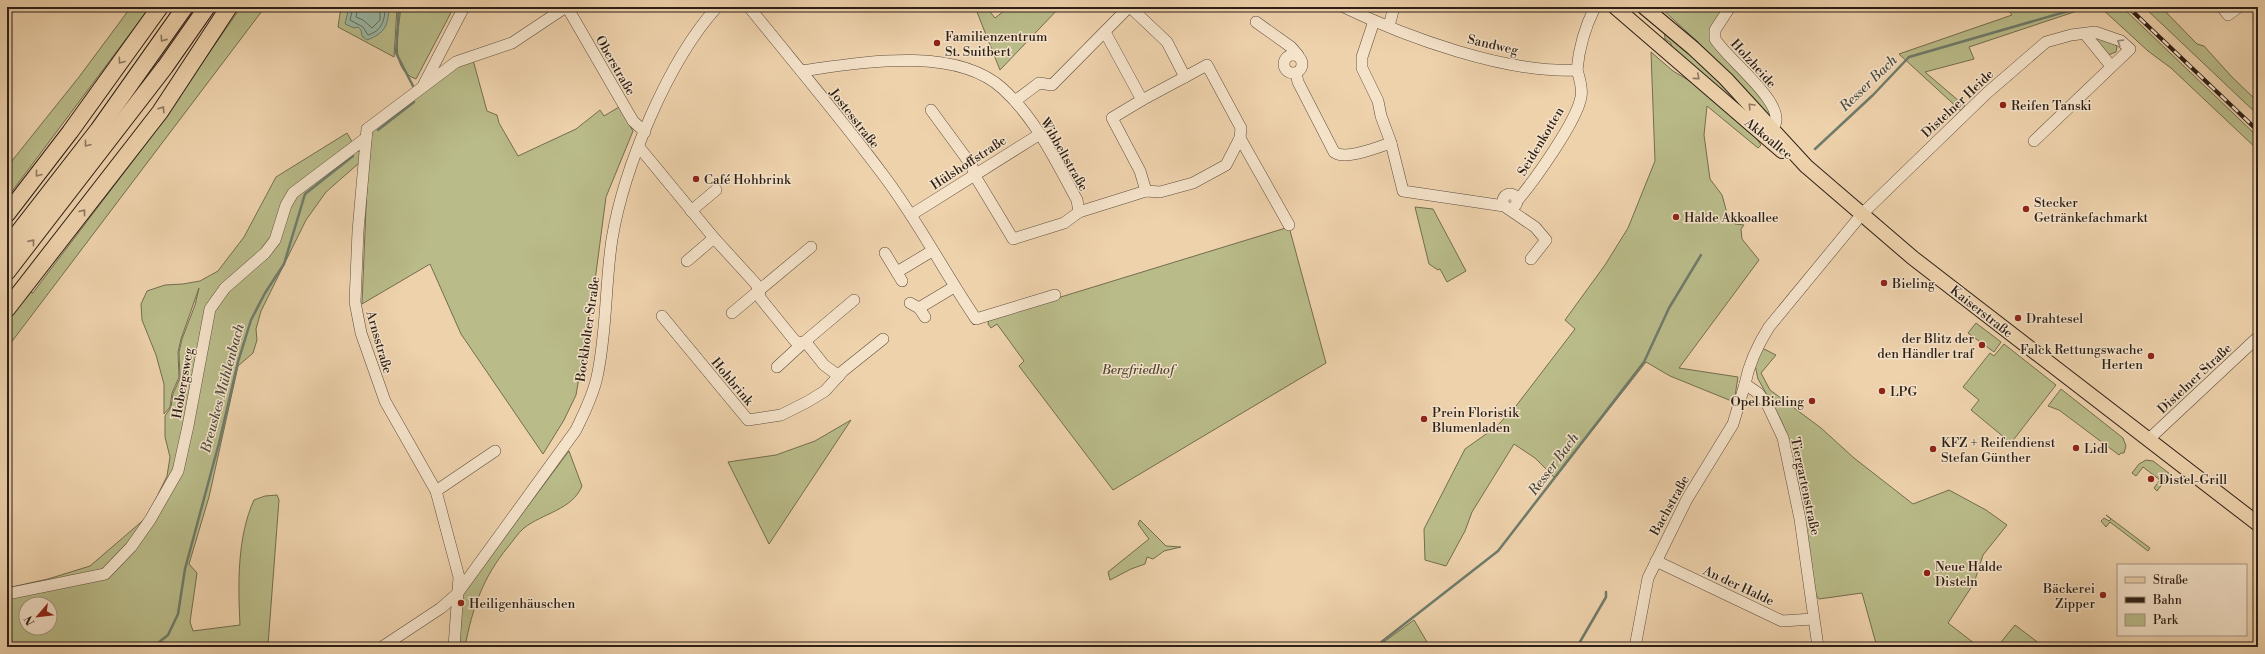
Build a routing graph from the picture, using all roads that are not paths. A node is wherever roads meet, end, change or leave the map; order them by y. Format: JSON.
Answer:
{"nodes":[{"id":1,"x":160,"y":7,"type":"edge"},
{"id":2,"x":185,"y":7,"type":"edge"},
{"id":3,"x":207,"y":7,"type":"edge"},
{"id":4,"x":229,"y":7,"type":"edge"},
{"id":5,"x":464,"y":7,"type":"edge"},
{"id":6,"x":567,"y":7,"type":"edge"},
{"id":7,"x":717,"y":7,"type":"edge"},
{"id":8,"x":749,"y":7,"type":"edge"},
{"id":9,"x":1130,"y":7,"type":"edge"},
{"id":10,"x":1344,"y":7,"type":"edge"},
{"id":11,"x":1394,"y":7,"type":"edge"},
{"id":12,"x":1595,"y":7,"type":"edge"},
{"id":13,"x":1641,"y":7,"type":"edge"},
{"id":14,"x":1644,"y":7,"type":"edge"},
{"id":15,"x":1730,"y":7,"type":"edge"},
{"id":16,"x":2222,"y":7,"type":"edge"},
{"id":17,"x":2239,"y":7,"type":"edge"},
{"id":18,"x":1616,"y":8,"type":"edge"},
{"id":19,"x":1374,"y":21,"type":"junction"},
{"id":20,"x":1256,"y":22,"type":"dead end"},
{"id":21,"x":1389,"y":26,"type":"junction"},
{"id":22,"x":1105,"y":32,"type":"junction"},
{"id":23,"x":2085,"y":34,"type":"junction"},
{"id":24,"x":2111,"y":66,"type":"junction"},
{"id":25,"x":1577,"y":70,"type":"junction"},
{"id":26,"x":801,"y":71,"type":"junction"},
{"id":27,"x":1185,"y":77,"type":"junction"},
{"id":28,"x":423,"y":86,"type":"junction"},
{"id":29,"x":1142,"y":100,"type":"junction"},
{"id":30,"x":1015,"y":101,"type":"junction"},
{"id":31,"x":931,"y":110,"type":"dead end"},
{"id":32,"x":125,"y":120,"type":"junction"},
{"id":33,"x":646,"y":132,"type":"junction"},
{"id":34,"x":1769,"y":133,"type":"junction"},
{"id":35,"x":1040,"y":134,"type":"junction"},
{"id":36,"x":366,"y":138,"type":"junction"},
{"id":37,"x":1240,"y":138,"type":"junction"},
{"id":38,"x":2034,"y":141,"type":"dead end"},
{"id":39,"x":1391,"y":143,"type":"junction"},
{"id":40,"x":639,"y":147,"type":"junction"},
{"id":41,"x":1806,"y":166,"type":"joint"},
{"id":42,"x":976,"y":176,"type":"junction"},
{"id":43,"x":716,"y":190,"type":"dead end"},
{"id":44,"x":1146,"y":191,"type":"junction"},
{"id":45,"x":1506,"y":207,"type":"junction"},
{"id":46,"x":691,"y":211,"type":"junction"},
{"id":47,"x":1079,"y":212,"type":"junction"},
{"id":48,"x":7,"y":214,"type":"edge"},
{"id":49,"x":1862,"y":214,"type":"junction"},
{"id":50,"x":911,"y":215,"type":"junction"},
{"id":51,"x":1289,"y":225,"type":"dead end"},
{"id":52,"x":714,"y":238,"type":"junction"},
{"id":53,"x":7,"y":247,"type":"edge"},
{"id":54,"x":811,"y":247,"type":"dead end"},
{"id":55,"x":932,"y":250,"type":"junction"},
{"id":56,"x":885,"y":254,"type":"dead end"},
{"id":57,"x":1531,"y":258,"type":"dead end"},
{"id":58,"x":687,"y":261,"type":"dead end"},
{"id":59,"x":7,"y":272,"type":"edge"},
{"id":60,"x":954,"y":287,"type":"junction"},
{"id":61,"x":759,"y":291,"type":"junction"},
{"id":62,"x":1055,"y":296,"type":"dead end"},
{"id":63,"x":854,"y":300,"type":"dead end"},
{"id":64,"x":7,"y":302,"type":"edge"},
{"id":65,"x":7,"y":309,"type":"edge"},
{"id":66,"x":918,"y":309,"type":"dead end"},
{"id":67,"x":732,"y":313,"type":"dead end"},
{"id":68,"x":662,"y":316,"type":"dead end"},
{"id":69,"x":2258,"y":337,"type":"edge"},
{"id":70,"x":883,"y":338,"type":"dead end"},
{"id":71,"x":803,"y":343,"type":"junction"},
{"id":72,"x":777,"y":366,"type":"dead end"},
{"id":73,"x":839,"y":376,"type":"junction"},
{"id":74,"x":1745,"y":384,"type":"junction"},
{"id":75,"x":2149,"y":440,"type":"junction"},
{"id":76,"x":495,"y":451,"type":"dead end"},
{"id":77,"x":436,"y":491,"type":"junction"},
{"id":78,"x":2258,"y":524,"type":"edge"},
{"id":79,"x":1656,"y":561,"type":"junction"},
{"id":80,"x":7,"y":594,"type":"edge"},
{"id":81,"x":457,"y":594,"type":"junction"},
{"id":82,"x":1813,"y":619,"type":"junction"},
{"id":83,"x":382,"y":647,"type":"edge"},
{"id":84,"x":454,"y":647,"type":"edge"},
{"id":85,"x":1635,"y":647,"type":"edge"},
{"id":86,"x":1818,"y":647,"type":"edge"}],
"edges":[{"from":1,"to":48,"type":"highway","one_way":true},
{"from":2,"to":53,"type":"highway","one_way":true},
{"from":3,"to":32,"type":"highway"},
{"from":65,"to":4,"type":"highway","one_way":true},
{"from":5,"to":28,"type":"street"},
{"from":6,"to":28,"type":"street"},
{"from":6,"to":33,"type":"street","name":"Oberstraße"},
{"from":7,"to":33,"type":"street","name":"Bockholter Straße"},
{"from":8,"to":26,"type":"street","name":"Jostesstraße"},
{"from":9,"to":22,"type":"street"},
{"from":9,"to":27,"type":"street"},
{"from":10,"to":19,"type":"street","name":"Sandweg"},
{"from":11,"to":21,"type":"street"},
{"from":12,"to":25,"type":"street"},
{"from":13,"to":18,"type":"main road","name":"Akkoallee"},
{"from":34,"to":14,"type":"main road","name":"Akkoallee","one_way":true},
{"from":15,"to":34,"type":"street","name":"Holzheide"},
{"from":16,"to":17,"type":"street"},
{"from":18,"to":34,"type":"main road","name":"Akkoallee","one_way":true},
{"from":19,"to":21,"type":"street","name":"Sandweg"},
{"from":19,"to":39,"type":"street"},
{"from":20,"to":39,"type":"street"},
{"from":21,"to":25,"type":"street","name":"Sandweg"},
{"from":22,"to":29,"type":"street"},
{"from":22,"to":30,"type":"street"},
{"from":23,"to":24,"type":"street"},
{"from":24,"to":23,"type":"street","name":"Distelner Heide","one_way":true},
{"from":23,"to":49,"type":"street","name":"Distelner Heide"},
{"from":24,"to":38,"type":"street","name":"Distelner Heide"},
{"from":25,"to":45,"type":"street","name":"Seidenkotten"},
{"from":26,"to":30,"type":"street","name":"Wibbeltstraße"},
{"from":26,"to":50,"type":"street","name":"Jostesstraße"},
{"from":27,"to":29,"type":"street"},
{"from":27,"to":37,"type":"street"},
{"from":28,"to":36,"type":"street"},
{"from":29,"to":44,"type":"street"},
{"from":30,"to":35,"type":"street","name":"Wibbeltstraße"},
{"from":31,"to":42,"type":"street"},
{"from":59,"to":32,"type":"highway","one_way":true},
{"from":32,"to":64,"type":"highway"},
{"from":33,"to":40,"type":"street","name":"Bockholter Straße"},
{"from":34,"to":41,"type":"main road","name":"Akkoallee"},
{"from":35,"to":42,"type":"street","name":"Hülshoffstraße"},
{"from":35,"to":47,"type":"street","name":"Wibbeltstraße"},
{"from":36,"to":77,"type":"street","name":"Arnsstraße"},
{"from":36,"to":80,"type":"street","name":"Hobergsweg"},
{"from":37,"to":44,"type":"street"},
{"from":37,"to":51,"type":"street"},
{"from":39,"to":45,"type":"street"},
{"from":40,"to":46,"type":"street"},
{"from":40,"to":81,"type":"street","name":"Bockholter Straße"},
{"from":41,"to":49,"type":"main road","name":"Kaiserstraße"},
{"from":42,"to":47,"type":"street"},
{"from":42,"to":50,"type":"street","name":"Hülshoffstraße"},
{"from":43,"to":46,"type":"street"},
{"from":44,"to":47,"type":"street"},
{"from":45,"to":57,"type":"street"},
{"from":46,"to":52,"type":"street"},
{"from":49,"to":74,"type":"street"},
{"from":49,"to":75,"type":"main road","name":"Kaiserstraße"},
{"from":50,"to":55,"type":"street","name":"Jostesstraße"},
{"from":52,"to":58,"type":"street"},
{"from":52,"to":61,"type":"street"},
{"from":54,"to":61,"type":"street"},
{"from":55,"to":56,"type":"street"},
{"from":55,"to":60,"type":"street","name":"Jostesstraße"},
{"from":60,"to":62,"type":"street","name":"Jostesstraße"},
{"from":60,"to":66,"type":"street"},
{"from":61,"to":67,"type":"street"},
{"from":61,"to":71,"type":"street"},
{"from":63,"to":71,"type":"street"},
{"from":68,"to":73,"type":"street","name":"Hohbrink"},
{"from":69,"to":75,"type":"street","name":"Distelner Straße"},
{"from":70,"to":73,"type":"street","name":"Hohbrink"},
{"from":71,"to":72,"type":"street"},
{"from":71,"to":73,"type":"street"},
{"from":74,"to":79,"type":"street","name":"Bachstraße"},
{"from":74,"to":82,"type":"street","name":"Tiergartenstraße"},
{"from":75,"to":78,"type":"main road","name":"Kaiserstraße"},
{"from":76,"to":77,"type":"street"},
{"from":77,"to":81,"type":"street","name":"Arnsstraße"},
{"from":79,"to":82,"type":"street","name":"An der Halde"},
{"from":79,"to":85,"type":"street","name":"Bachstraße"},
{"from":81,"to":83,"type":"street","name":"Bockholter Straße"},
{"from":81,"to":84,"type":"street","name":"Arnsstraße"},
{"from":82,"to":86,"type":"street","name":"Tiergartenstraße"}]}
